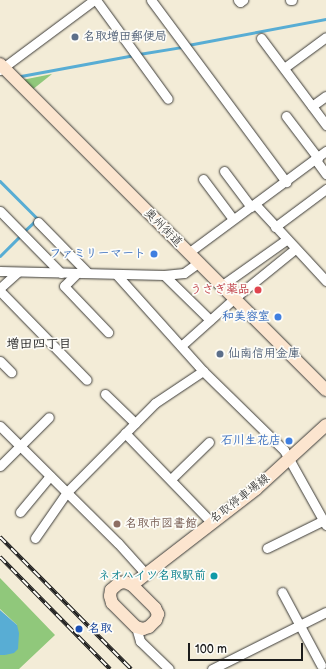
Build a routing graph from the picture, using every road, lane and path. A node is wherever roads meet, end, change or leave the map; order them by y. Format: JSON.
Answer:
{"nodes":[{"id":1,"x":95,"y":0,"type":"edge"},
{"id":2,"x":151,"y":0,"type":"edge"},
{"id":3,"x":238,"y":0,"type":"edge"},
{"id":4,"x":243,"y":0,"type":"edge"},
{"id":5,"x":326,"y":37,"type":"edge"},
{"id":6,"x":261,"y":38,"type":"dead end"},
{"id":7,"x":1,"y":68,"type":"edge"},
{"id":8,"x":284,"y":68,"type":"junction"},
{"id":9,"x":326,"y":96,"type":"edge"},
{"id":10,"x":168,"y":99,"type":"dead end"},
{"id":11,"x":312,"y":106,"type":"junction"},
{"id":12,"x":286,"y":116,"type":"dead end"},
{"id":13,"x":326,"y":125,"type":"edge"},
{"id":14,"x":326,"y":151,"type":"edge"},
{"id":15,"x":317,"y":158,"type":"junction"},
{"id":16,"x":224,"y":171,"type":"dead end"},
{"id":17,"x":326,"y":174,"type":"edge"},
{"id":18,"x":203,"y":179,"type":"dead end"},
{"id":19,"x":286,"y":182,"type":"junction"},
{"id":20,"x":326,"y":189,"type":"edge"},
{"id":21,"x":253,"y":206,"type":"junction"},
{"id":22,"x":0,"y":211,"type":"edge"},
{"id":23,"x":234,"y":219,"type":"junction"},
{"id":24,"x":38,"y":222,"type":"dead end"},
{"id":25,"x":276,"y":227,"type":"junction"},
{"id":26,"x":286,"y":240,"type":"junction"},
{"id":27,"x":295,"y":249,"type":"junction"},
{"id":28,"x":188,"y":253,"type":"junction"},
{"id":29,"x":198,"y":263,"type":"junction"},
{"id":30,"x":0,"y":271,"type":"edge"},
{"id":31,"x":18,"y":272,"type":"junction"},
{"id":32,"x":60,"y":273,"type":"junction"},
{"id":33,"x":77,"y":273,"type":"junction"},
{"id":34,"x":88,"y":273,"type":"junction"},
{"id":35,"x":116,"y":274,"type":"junction"},
{"id":36,"x":164,"y":275,"type":"junction"},
{"id":37,"x":326,"y":280,"type":"edge"},
{"id":38,"x":221,"y":286,"type":"junction"},
{"id":39,"x":0,"y":290,"type":"edge"},
{"id":40,"x":234,"y":298,"type":"junction"},
{"id":41,"x":210,"y":320,"type":"junction"},
{"id":42,"x":108,"y":332,"type":"dead end"},
{"id":43,"x":181,"y":346,"type":"junction"},
{"id":44,"x":0,"y":361,"type":"edge"},
{"id":45,"x":203,"y":370,"type":"junction"},
{"id":46,"x":11,"y":372,"type":"dead end"},
{"id":47,"x":88,"y":380,"type":"dead end"},
{"id":48,"x":326,"y":390,"type":"edge"},
{"id":49,"x":105,"y":394,"type":"dead end"},
{"id":50,"x":49,"y":417,"type":"dead end"},
{"id":51,"x":135,"y":423,"type":"junction"},
{"id":52,"x":326,"y":425,"type":"edge"},
{"id":53,"x":0,"y":426,"type":"edge"},
{"id":54,"x":125,"y":434,"type":"junction"},
{"id":55,"x":209,"y":442,"type":"dead end"},
{"id":56,"x":21,"y":446,"type":"junction"},
{"id":57,"x":290,"y":459,"type":"junction"},
{"id":58,"x":0,"y":466,"type":"edge"},
{"id":59,"x":50,"y":476,"type":"junction"},
{"id":60,"x":171,"y":479,"type":"junction"},
{"id":61,"x":67,"y":492,"type":"junction"},
{"id":62,"x":20,"y":512,"type":"dead end"},
{"id":63,"x":211,"y":522,"type":"junction"},
{"id":64,"x":324,"y":523,"type":"edge"},
{"id":65,"x":35,"y":538,"type":"dead end"},
{"id":66,"x":267,"y":548,"type":"dead end"},
{"id":67,"x":145,"y":573,"type":"junction"},
{"id":68,"x":132,"y":585,"type":"junction"},
{"id":69,"x":282,"y":592,"type":"dead end"},
{"id":70,"x":326,"y":612,"type":"edge"},
{"id":71,"x":300,"y":626,"type":"junction"},
{"id":72,"x":136,"y":627,"type":"junction"},
{"id":73,"x":321,"y":665,"type":"dead end"},
{"id":74,"x":169,"y":669,"type":"edge"},
{"id":75,"x":212,"y":669,"type":"edge"}],
"edges":[{"from":1,"to":7,"type":"street"},
{"from":1,"to":10,"type":"street"},
{"from":2,"to":19,"type":"street"},
{"from":3,"to":4,"type":"street"},
{"from":5,"to":8,"type":"street"},
{"from":6,"to":8,"type":"street"},
{"from":7,"to":28,"type":"main road","name":"奥州街道"},
{"from":8,"to":11,"type":"street"},
{"from":9,"to":11,"type":"street"},
{"from":11,"to":13,"type":"street"},
{"from":12,"to":15,"type":"street"},
{"from":14,"to":15,"type":"street"},
{"from":15,"to":17,"type":"street"},
{"from":15,"to":19,"type":"street"},
{"from":16,"to":21,"type":"street"},
{"from":18,"to":23,"type":"street"},
{"from":19,"to":21,"type":"street"},
{"from":20,"to":25,"type":"street"},
{"from":21,"to":23,"type":"street"},
{"from":21,"to":25,"type":"street"},
{"from":22,"to":32,"type":"street"},
{"from":23,"to":28,"type":"street"},
{"from":24,"to":34,"type":"street"},
{"from":25,"to":26,"type":"street"},
{"from":26,"to":27,"type":"street"},
{"from":26,"to":38,"type":"street"},
{"from":27,"to":37,"type":"street"},
{"from":27,"to":40,"type":"street"},
{"from":28,"to":29,"type":"main road","name":"奥州街道"},
{"from":29,"to":36,"type":"street"},
{"from":29,"to":38,"type":"main road","name":"奥州街道"},
{"from":30,"to":31,"type":"street"},
{"from":31,"to":32,"type":"street"},
{"from":31,"to":39,"type":"street"},
{"from":32,"to":33,"type":"street"},
{"from":33,"to":34,"type":"street"},
{"from":33,"to":42,"type":"street"},
{"from":34,"to":35,"type":"street"},
{"from":35,"to":36,"type":"street"},
{"from":35,"to":43,"type":"street"},
{"from":36,"to":41,"type":"street"},
{"from":38,"to":40,"type":"main road","name":"奥州街道"},
{"from":39,"to":47,"type":"street"},
{"from":40,"to":41,"type":"street"},
{"from":40,"to":48,"type":"main road","name":"奥州街道"},
{"from":41,"to":43,"type":"street"},
{"from":43,"to":45,"type":"street"},
{"from":44,"to":46,"type":"street"},
{"from":45,"to":51,"type":"street"},
{"from":45,"to":57,"type":"street"},
{"from":49,"to":51,"type":"street"},
{"from":50,"to":56,"type":"street"},
{"from":51,"to":54,"type":"street"},
{"from":52,"to":57,"type":"main road","name":"名取停車場線"},
{"from":53,"to":56,"type":"street"},
{"from":54,"to":60,"type":"street"},
{"from":54,"to":61,"type":"street"},
{"from":55,"to":60,"type":"street"},
{"from":56,"to":58,"type":"street"},
{"from":56,"to":59,"type":"street"},
{"from":57,"to":63,"type":"main road","name":"名取停車場線"},
{"from":57,"to":64,"type":"street"},
{"from":59,"to":61,"type":"street"},
{"from":59,"to":62,"type":"street"},
{"from":60,"to":63,"type":"street"},
{"from":61,"to":65,"type":"street"},
{"from":61,"to":67,"type":"street"},
{"from":63,"to":67,"type":"main road","name":"名取停車場線"},
{"from":64,"to":66,"type":"street"},
{"from":67,"to":68,"type":"main road","name":"名取停車場線"},
{"from":68,"to":72,"type":"main road"},
{"from":68,"to":72,"type":"main road"},
{"from":69,"to":71,"type":"street"},
{"from":70,"to":71,"type":"street"},
{"from":71,"to":73,"type":"street"},
{"from":71,"to":75,"type":"street"},
{"from":72,"to":74,"type":"street"}]}
